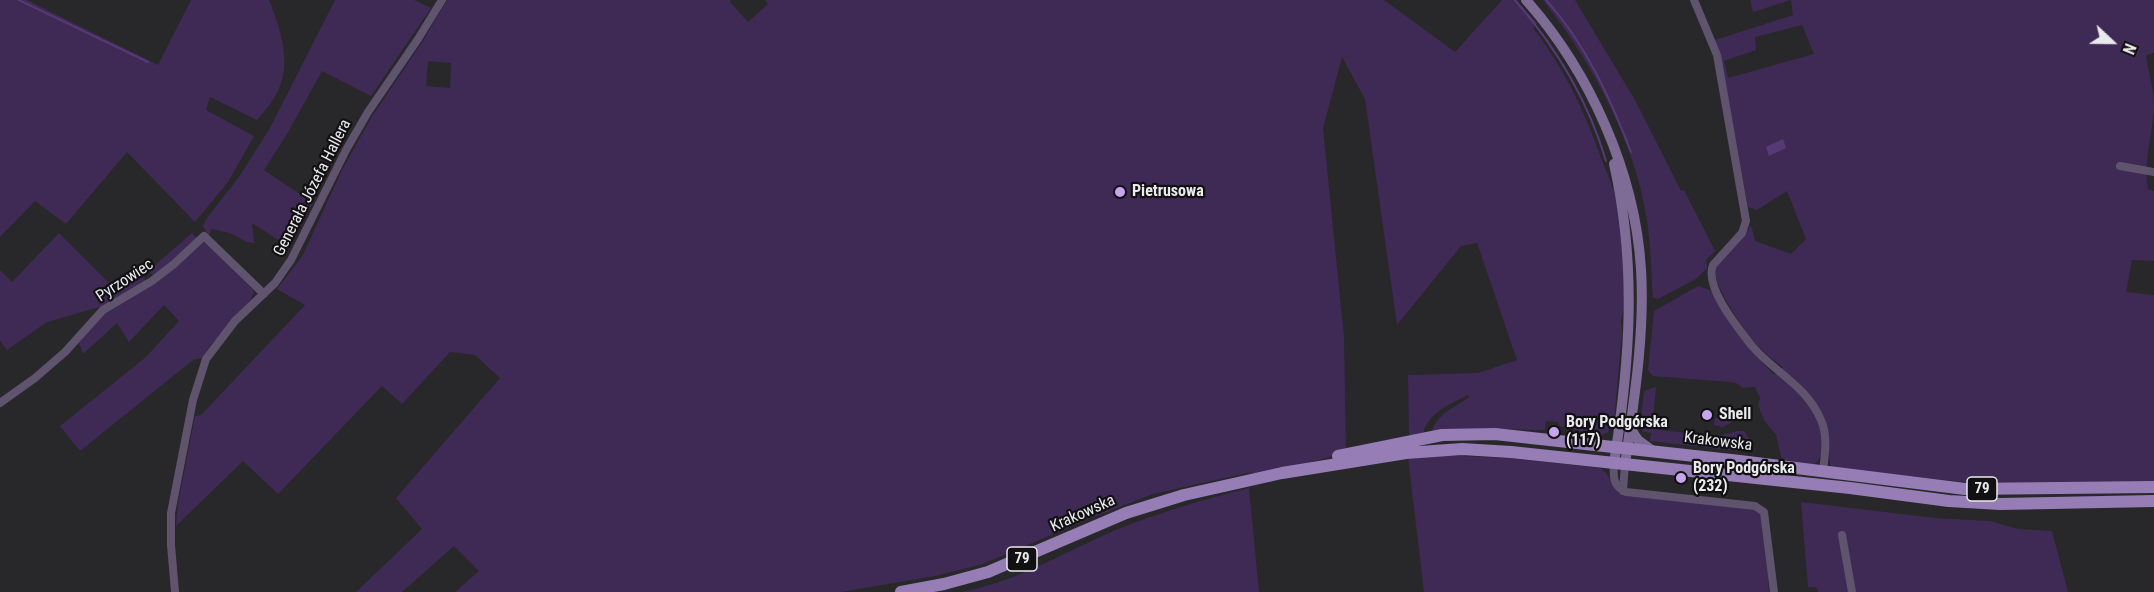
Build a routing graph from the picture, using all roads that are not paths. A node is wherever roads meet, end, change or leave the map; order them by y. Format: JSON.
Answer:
{"nodes":[{"id":1,"x":442,"y":0,"type":"edge"},
{"id":2,"x":1526,"y":0,"type":"edge"},
{"id":3,"x":1694,"y":0,"type":"edge"},
{"id":4,"x":1609,"y":138,"type":"junction"},
{"id":5,"x":2120,"y":166,"type":"dead end"},
{"id":6,"x":2154,"y":172,"type":"edge"},
{"id":7,"x":264,"y":294,"type":"junction"},
{"id":8,"x":0,"y":403,"type":"edge"},
{"id":9,"x":1630,"y":428,"type":"junction"},
{"id":10,"x":1622,"y":447,"type":"junction"},
{"id":11,"x":1653,"y":451,"type":"junction"},
{"id":12,"x":1619,"y":464,"type":"junction"},
{"id":13,"x":1823,"y":471,"type":"junction"},
{"id":14,"x":1282,"y":473,"type":"junction"},
{"id":15,"x":2154,"y":487,"type":"edge"},
{"id":16,"x":2154,"y":501,"type":"edge"},
{"id":17,"x":1842,"y":535,"type":"dead end"},
{"id":18,"x":175,"y":592,"type":"edge"},
{"id":19,"x":901,"y":592,"type":"edge"},
{"id":20,"x":1774,"y":592,"type":"edge"},
{"id":21,"x":1852,"y":592,"type":"edge"}],
"edges":[{"from":1,"to":7,"type":"street","name":"Generała Józefa Hallera"},
{"from":2,"to":4,"type":"main road"},
{"from":3,"to":13,"type":"street"},
{"from":4,"to":9,"type":"main road"},
{"from":4,"to":10,"type":"main road"},
{"from":5,"to":6,"type":"street"},
{"from":7,"to":8,"type":"street","name":"Pyrzowiec"},
{"from":7,"to":18,"type":"street","name":"Generała Józefa Hallera"},
{"from":9,"to":10,"type":"main road"},
{"from":9,"to":11,"type":"main road"},
{"from":10,"to":11,"type":"main road","name":"Krakowska","number":"79"},
{"from":10,"to":12,"type":"main road"},
{"from":10,"to":14,"type":"main road","name":"Krakowska","number":"79"},
{"from":11,"to":13,"type":"main road","name":"Krakowska","number":"79"},
{"from":12,"to":14,"type":"main road","name":"Krakowska","number":"79"},
{"from":12,"to":16,"type":"main road","name":"Krakowska","number":"79"},
{"from":12,"to":20,"type":"street"},
{"from":13,"to":15,"type":"main road","name":"Krakowska","number":"79"},
{"from":14,"to":19,"type":"main road","name":"Krakowska","number":"79"},
{"from":17,"to":21,"type":"street"}]}
